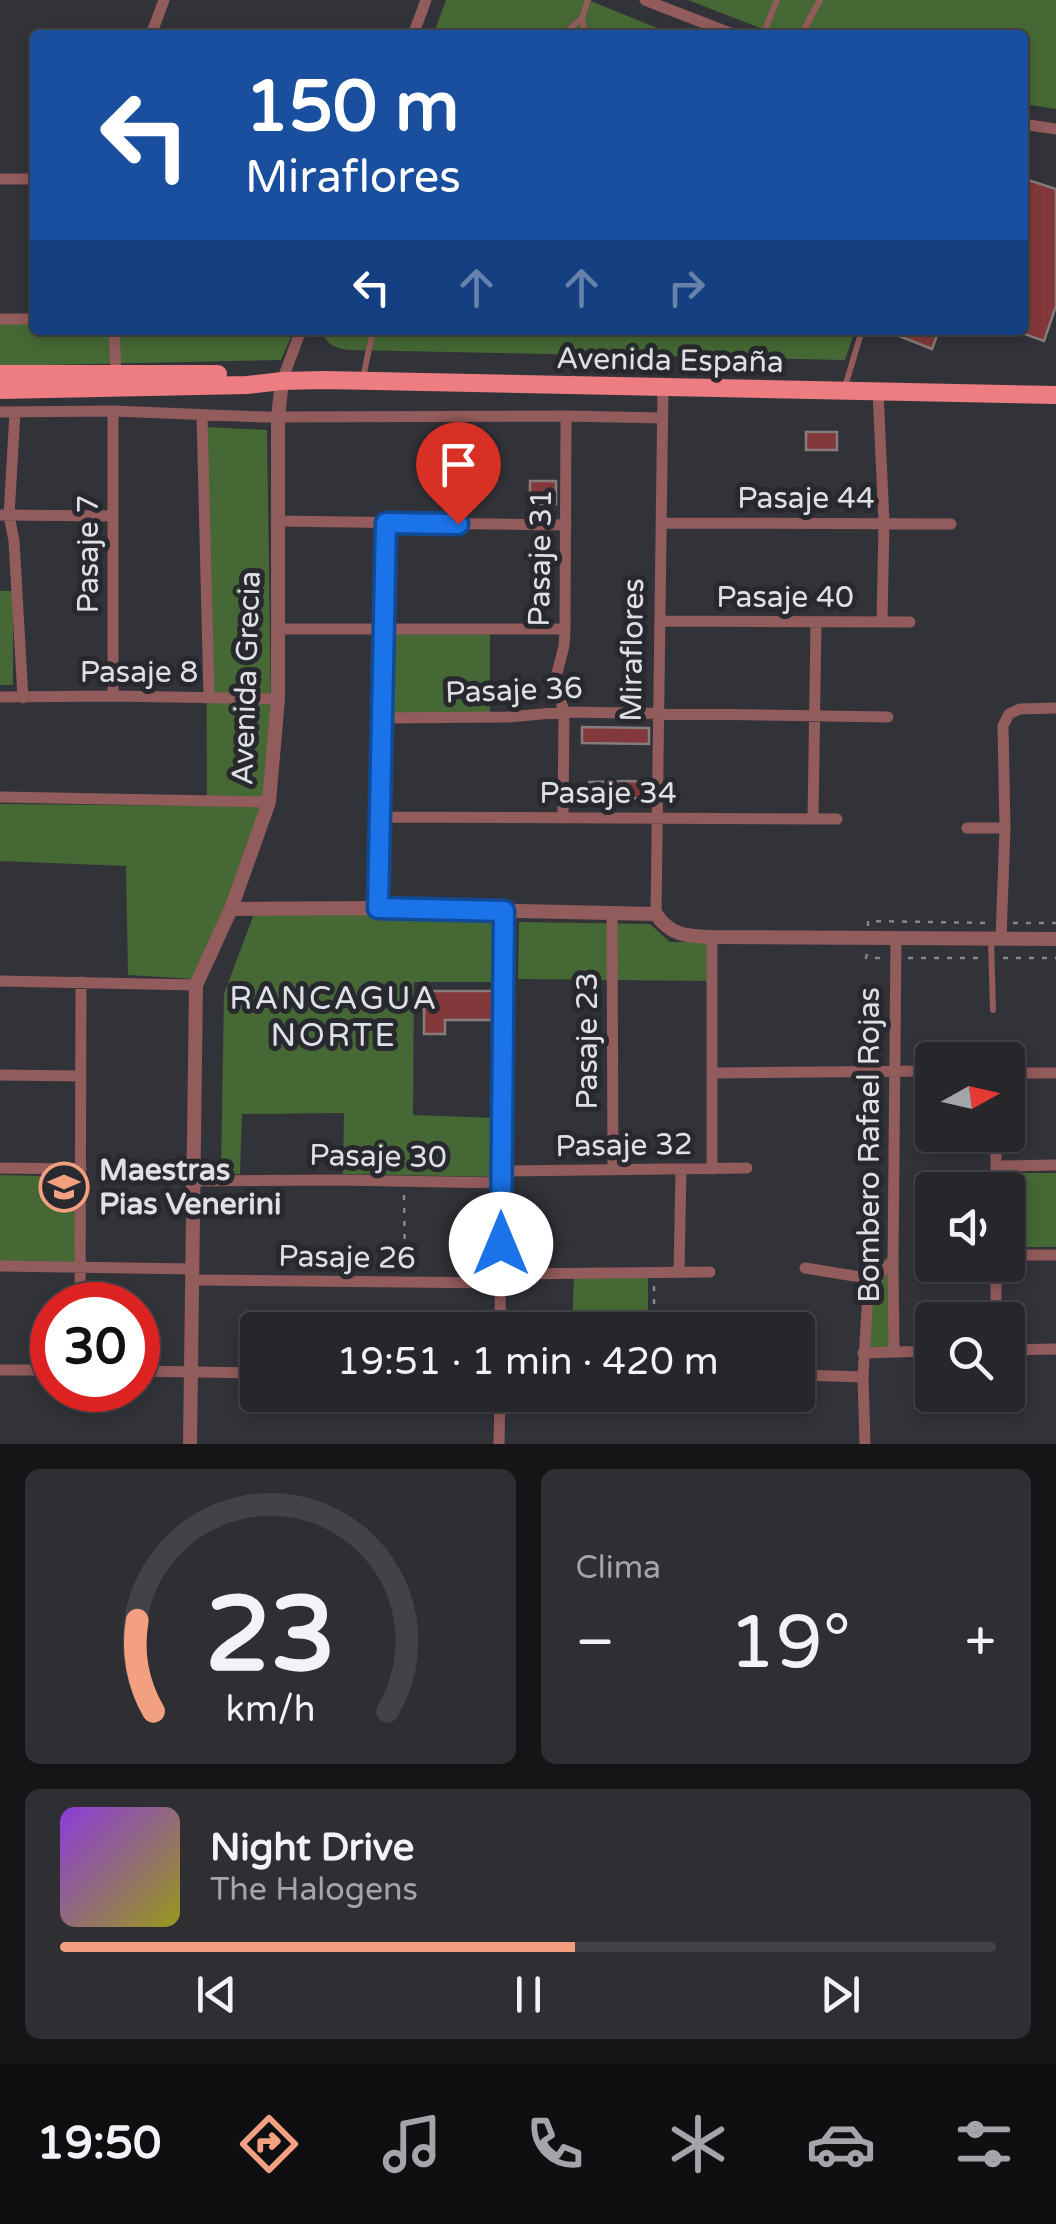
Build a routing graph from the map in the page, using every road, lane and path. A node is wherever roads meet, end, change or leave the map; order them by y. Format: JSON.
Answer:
{"nodes":[{"id":1,"x":164,"y":0,"type":"edge"},
{"id":2,"x":426,"y":0,"type":"edge"},
{"id":3,"x":588,"y":0,"type":"edge"},
{"id":4,"x":644,"y":0,"type":"edge"},
{"id":5,"x":777,"y":0,"type":"edge"},
{"id":6,"x":820,"y":0,"type":"edge"},
{"id":7,"x":582,"y":18,"type":"junction"},
{"id":8,"x":153,"y":30,"type":"edge"},
{"id":9,"x":414,"y":30,"type":"edge"},
{"id":10,"x":569,"y":30,"type":"edge"},
{"id":11,"x":583,"y":30,"type":"edge"},
{"id":12,"x":722,"y":30,"type":"edge"},
{"id":13,"x":765,"y":30,"type":"edge"},
{"id":14,"x":804,"y":30,"type":"edge"},
{"id":15,"x":1028,"y":125,"type":"edge"},
{"id":16,"x":1056,"y":128,"type":"edge"},
{"id":17,"x":0,"y":179,"type":"edge"},
{"id":18,"x":30,"y":179,"type":"edge"},
{"id":19,"x":0,"y":319,"type":"edge"},
{"id":20,"x":30,"y":319,"type":"edge"},
{"id":21,"x":114,"y":335,"type":"edge"},
{"id":22,"x":298,"y":335,"type":"edge"},
{"id":23,"x":372,"y":335,"type":"edge"},
{"id":24,"x":861,"y":335,"type":"edge"},
{"id":25,"x":0,"y":374,"type":"edge"},
{"id":26,"x":116,"y":374,"type":"junction"},
{"id":27,"x":282,"y":380,"type":"junction"},
{"id":28,"x":362,"y":380,"type":"junction"},
{"id":29,"x":663,"y":388,"type":"junction"},
{"id":30,"x":0,"y":390,"type":"edge"},
{"id":31,"x":844,"y":391,"type":"junction"},
{"id":32,"x":878,"y":392,"type":"junction"},
{"id":33,"x":1056,"y":395,"type":"edge"},
{"id":34,"x":114,"y":411,"type":"junction"},
{"id":35,"x":0,"y":412,"type":"edge"},
{"id":36,"x":15,"y":413,"type":"junction"},
{"id":37,"x":202,"y":415,"type":"junction"},
{"id":38,"x":566,"y":416,"type":"junction"},
{"id":39,"x":278,"y":418,"type":"junction"},
{"id":40,"x":662,"y":418,"type":"junction"},
{"id":41,"x":5,"y":515,"type":"edge"},
{"id":42,"x":113,"y":516,"type":"junction"},
{"id":43,"x":277,"y":522,"type":"junction"},
{"id":44,"x":884,"y":522,"type":"junction"},
{"id":45,"x":386,"y":523,"type":"junction"},
{"id":46,"x":661,"y":523,"type":"junction"},
{"id":47,"x":950,"y":524,"type":"dead end"},
{"id":48,"x":566,"y":525,"type":"junction"},
{"id":49,"x":660,"y":621,"type":"junction"},
{"id":50,"x":816,"y":622,"type":"junction"},
{"id":51,"x":882,"y":622,"type":"junction"},
{"id":52,"x":910,"y":622,"type":"dead end"},
{"id":53,"x":385,"y":627,"type":"junction"},
{"id":54,"x":277,"y":628,"type":"junction"},
{"id":55,"x":565,"y":628,"type":"junction"},
{"id":56,"x":113,"y":696,"type":"junction"},
{"id":57,"x":0,"y":697,"type":"edge"},
{"id":58,"x":22,"y":698,"type":"junction"},
{"id":59,"x":209,"y":698,"type":"junction"},
{"id":60,"x":278,"y":699,"type":"junction"},
{"id":61,"x":1056,"y":708,"type":"edge"},
{"id":62,"x":564,"y":712,"type":"junction"},
{"id":63,"x":659,"y":712,"type":"junction"},
{"id":64,"x":815,"y":715,"type":"junction"},
{"id":65,"x":888,"y":717,"type":"dead end"},
{"id":66,"x":382,"y":718,"type":"junction"},
{"id":67,"x":0,"y":797,"type":"edge"},
{"id":68,"x":270,"y":802,"type":"junction"},
{"id":69,"x":380,"y":817,"type":"junction"},
{"id":70,"x":564,"y":818,"type":"junction"},
{"id":71,"x":658,"y":819,"type":"junction"},
{"id":72,"x":813,"y":819,"type":"junction"},
{"id":73,"x":836,"y":819,"type":"dead end"},
{"id":74,"x":967,"y":828,"type":"dead end"},
{"id":75,"x":1005,"y":828,"type":"junction"},
{"id":76,"x":378,"y":908,"type":"junction"},
{"id":77,"x":232,"y":909,"type":"junction"},
{"id":78,"x":504,"y":911,"type":"junction"},
{"id":79,"x":612,"y":913,"type":"junction"},
{"id":80,"x":656,"y":914,"type":"junction"},
{"id":81,"x":712,"y":936,"type":"junction"},
{"id":82,"x":896,"y":938,"type":"junction"},
{"id":83,"x":996,"y":938,"type":"junction"},
{"id":84,"x":1056,"y":938,"type":"edge"},
{"id":85,"x":0,"y":981,"type":"edge"},
{"id":86,"x":81,"y":982,"type":"junction"},
{"id":87,"x":196,"y":985,"type":"junction"},
{"id":88,"x":993,"y":1010,"type":"dead end"},
{"id":89,"x":894,"y":1070,"type":"junction"},
{"id":90,"x":915,"y":1071,"type":"edge"},
{"id":91,"x":714,"y":1073,"type":"junction"},
{"id":92,"x":1025,"y":1073,"type":"edge"},
{"id":93,"x":1056,"y":1074,"type":"edge"},
{"id":94,"x":0,"y":1075,"type":"edge"},
{"id":95,"x":81,"y":1076,"type":"junction"},
{"id":96,"x":996,"y":1152,"type":"edge"},
{"id":97,"x":1056,"y":1165,"type":"edge"},
{"id":98,"x":996,"y":1166,"type":"junction"},
{"id":99,"x":0,"y":1168,"type":"edge"},
{"id":100,"x":747,"y":1168,"type":"dead end"},
{"id":101,"x":80,"y":1169,"type":"junction"},
{"id":102,"x":681,"y":1169,"type":"junction"},
{"id":103,"x":712,"y":1169,"type":"junction"},
{"id":104,"x":613,"y":1170,"type":"junction"},
{"id":105,"x":996,"y":1172,"type":"edge"},
{"id":106,"x":502,"y":1177,"type":"junction"},
{"id":107,"x":194,"y":1181,"type":"junction"},
{"id":108,"x":404,"y":1182,"type":"junction"},
{"id":109,"x":1025,"y":1255,"type":"edge"},
{"id":110,"x":1056,"y":1255,"type":"edge"},
{"id":111,"x":892,"y":1262,"type":"junction"},
{"id":112,"x":0,"y":1266,"type":"edge"},
{"id":113,"x":80,"y":1267,"type":"junction"},
{"id":114,"x":806,"y":1268,"type":"dead end"},
{"id":115,"x":654,"y":1272,"type":"junction"},
{"id":116,"x":679,"y":1272,"type":"junction"},
{"id":117,"x":710,"y":1272,"type":"dead end"},
{"id":118,"x":193,"y":1274,"type":"junction"},
{"id":119,"x":501,"y":1279,"type":"junction"},
{"id":120,"x":873,"y":1279,"type":"junction"},
{"id":121,"x":80,"y":1282,"type":"edge"},
{"id":122,"x":406,"y":1284,"type":"junction"},
{"id":123,"x":500,"y":1312,"type":"edge"},
{"id":124,"x":654,"y":1312,"type":"edge"},
{"id":125,"x":1056,"y":1349,"type":"edge"},
{"id":126,"x":1025,"y":1350,"type":"edge"},
{"id":127,"x":915,"y":1351,"type":"edge"},
{"id":128,"x":894,"y":1352,"type":"junction"},
{"id":129,"x":864,"y":1353,"type":"junction"},
{"id":130,"x":0,"y":1370,"type":"edge"},
{"id":131,"x":30,"y":1370,"type":"edge"},
{"id":132,"x":160,"y":1371,"type":"edge"},
{"id":133,"x":191,"y":1372,"type":"junction"},
{"id":134,"x":240,"y":1373,"type":"edge"},
{"id":135,"x":815,"y":1376,"type":"edge"},
{"id":136,"x":863,"y":1377,"type":"junction"},
{"id":137,"x":500,"y":1412,"type":"edge"},
{"id":138,"x":190,"y":1444,"type":"edge"},
{"id":139,"x":499,"y":1444,"type":"edge"},
{"id":140,"x":865,"y":1444,"type":"edge"}],
"edges":[{"from":1,"to":8,"type":"street"},
{"from":2,"to":9,"type":"street"},
{"from":3,"to":7,"type":"lane"},
{"from":4,"to":12,"type":"street"},
{"from":5,"to":13,"type":"lane"},
{"from":6,"to":14,"type":"lane"},
{"from":7,"to":10,"type":"lane"},
{"from":7,"to":11,"type":"lane"},
{"from":15,"to":16,"type":"street"},
{"from":17,"to":18,"type":"street"},
{"from":19,"to":20,"type":"street"},
{"from":21,"to":26,"type":"street"},
{"from":22,"to":27,"type":"street"},
{"from":23,"to":28,"type":"lane"},
{"from":24,"to":31,"type":"lane"},
{"from":25,"to":26,"type":"main road","name":"Avenida España"},
{"from":26,"to":27,"type":"main road","name":"Avenida España"},
{"from":27,"to":28,"type":"main road","name":"Avenida España"},
{"from":27,"to":30,"type":"main road","name":"Avenida España"},
{"from":27,"to":39,"type":"street","name":"Avenida Grecia"},
{"from":28,"to":29,"type":"main road","name":"Avenida España"},
{"from":29,"to":31,"type":"main road","name":"Avenida España"},
{"from":29,"to":40,"type":"street","name":"Miraflores"},
{"from":31,"to":32,"type":"main road","name":"Avenida España"},
{"from":32,"to":33,"type":"main road","name":"Avenida España"},
{"from":32,"to":44,"type":"street"},
{"from":34,"to":36,"type":"street","name":"Avenida España"},
{"from":34,"to":37,"type":"street","name":"Avenida España"},
{"from":34,"to":42,"type":"street","name":"Pasaje 7"},
{"from":35,"to":36,"type":"street","name":"Avenida España"},
{"from":36,"to":41,"type":"street"},
{"from":37,"to":39,"type":"street","name":"Avenida España"},
{"from":37,"to":59,"type":"street"},
{"from":38,"to":39,"type":"street","name":"Avenida España"},
{"from":38,"to":40,"type":"street","name":"Avenida España"},
{"from":38,"to":48,"type":"street","name":"Pasaje 31"},
{"from":39,"to":43,"type":"street","name":"Avenida Grecia"},
{"from":40,"to":46,"type":"street","name":"Miraflores"},
{"from":41,"to":42,"type":"street"},
{"from":41,"to":58,"type":"street"},
{"from":42,"to":56,"type":"street","name":"Pasaje 7"},
{"from":43,"to":45,"type":"street"},
{"from":43,"to":54,"type":"street","name":"Avenida Grecia"},
{"from":44,"to":46,"type":"street","name":"Pasaje 44"},
{"from":44,"to":47,"type":"street","name":"Pasaje 44"},
{"from":44,"to":51,"type":"street"},
{"from":45,"to":48,"type":"street"},
{"from":45,"to":53,"type":"street"},
{"from":46,"to":49,"type":"street","name":"Miraflores"},
{"from":48,"to":55,"type":"street","name":"Pasaje 31"},
{"from":49,"to":50,"type":"street","name":"Pasaje 40"},
{"from":49,"to":63,"type":"street","name":"Miraflores"},
{"from":50,"to":51,"type":"street","name":"Pasaje 40"},
{"from":50,"to":64,"type":"street"},
{"from":51,"to":52,"type":"street","name":"Pasaje 40"},
{"from":53,"to":54,"type":"street"},
{"from":53,"to":55,"type":"street"},
{"from":53,"to":66,"type":"street"},
{"from":54,"to":60,"type":"street","name":"Avenida Grecia"},
{"from":55,"to":62,"type":"street","name":"Pasaje 31"},
{"from":56,"to":58,"type":"street","name":"Pasaje 8"},
{"from":56,"to":59,"type":"street","name":"Pasaje 8"},
{"from":57,"to":58,"type":"street","name":"Pasaje 8"},
{"from":59,"to":60,"type":"street","name":"Pasaje 8"},
{"from":60,"to":68,"type":"street","name":"Avenida Grecia"},
{"from":61,"to":75,"type":"street"},
{"from":62,"to":63,"type":"street","name":"Pasaje 36"},
{"from":62,"to":66,"type":"street","name":"Pasaje 36"},
{"from":62,"to":70,"type":"street","name":"Pasaje 31"},
{"from":63,"to":64,"type":"street","name":"Pasaje 36"},
{"from":63,"to":71,"type":"street","name":"Miraflores"},
{"from":64,"to":65,"type":"street","name":"Pasaje 36"},
{"from":64,"to":72,"type":"street"},
{"from":66,"to":69,"type":"street"},
{"from":67,"to":68,"type":"street"},
{"from":68,"to":77,"type":"street","name":"Avenida Grecia"},
{"from":69,"to":70,"type":"street","name":"Pasaje 34"},
{"from":69,"to":76,"type":"street"},
{"from":70,"to":71,"type":"street","name":"Pasaje 34"},
{"from":71,"to":72,"type":"street","name":"Pasaje 34"},
{"from":71,"to":80,"type":"street","name":"Miraflores"},
{"from":72,"to":73,"type":"street","name":"Pasaje 34"},
{"from":74,"to":75,"type":"street"},
{"from":75,"to":83,"type":"street"},
{"from":76,"to":77,"type":"street"},
{"from":76,"to":78,"type":"street"},
{"from":77,"to":87,"type":"street","name":"Avenida Grecia"},
{"from":78,"to":79,"type":"street"},
{"from":78,"to":106,"type":"street"},
{"from":79,"to":80,"type":"street"},
{"from":79,"to":104,"type":"street","name":"Pasaje 23"},
{"from":80,"to":81,"type":"street"},
{"from":81,"to":82,"type":"street"},
{"from":81,"to":91,"type":"street"},
{"from":82,"to":83,"type":"street"},
{"from":82,"to":89,"type":"street","name":"Bombero Rafael Rojas"},
{"from":83,"to":84,"type":"street"},
{"from":83,"to":88,"type":"lane"},
{"from":85,"to":86,"type":"street"},
{"from":86,"to":87,"type":"street"},
{"from":86,"to":95,"type":"street"},
{"from":87,"to":107,"type":"street","name":"Avenida Grecia"},
{"from":89,"to":90,"type":"street"},
{"from":89,"to":91,"type":"street"},
{"from":89,"to":111,"type":"street","name":"Bombero Rafael Rojas"},
{"from":91,"to":103,"type":"street"},
{"from":92,"to":93,"type":"street"},
{"from":94,"to":95,"type":"street"},
{"from":95,"to":101,"type":"street"},
{"from":96,"to":98,"type":"street"},
{"from":97,"to":98,"type":"street"},
{"from":98,"to":105,"type":"street"},
{"from":99,"to":101,"type":"street"},
{"from":100,"to":103,"type":"street","name":"Pasaje 32"},
{"from":101,"to":113,"type":"street"},
{"from":102,"to":103,"type":"street","name":"Pasaje 32"},
{"from":102,"to":104,"type":"street","name":"Pasaje 32"},
{"from":102,"to":116,"type":"street"},
{"from":104,"to":106,"type":"street","name":"Pasaje 32"},
{"from":106,"to":108,"type":"street","name":"Pasaje 30"},
{"from":106,"to":119,"type":"street"},
{"from":107,"to":108,"type":"street","name":"Pasaje 30"},
{"from":107,"to":118,"type":"street","name":"Avenida Grecia"},
{"from":108,"to":122,"type":"path"},
{"from":109,"to":110,"type":"street"},
{"from":111,"to":120,"type":"street"},
{"from":111,"to":128,"type":"street","name":"Bombero Rafael Rojas"},
{"from":112,"to":113,"type":"street","name":"Pasaje 26"},
{"from":113,"to":118,"type":"street","name":"Pasaje 26"},
{"from":113,"to":121,"type":"street"},
{"from":114,"to":120,"type":"street"},
{"from":115,"to":116,"type":"street","name":"Pasaje 26"},
{"from":115,"to":119,"type":"street","name":"Pasaje 26"},
{"from":115,"to":124,"type":"path"},
{"from":116,"to":117,"type":"street","name":"Pasaje 26"},
{"from":118,"to":122,"type":"street","name":"Pasaje 26"},
{"from":118,"to":133,"type":"street","name":"Avenida Grecia"},
{"from":119,"to":122,"type":"street","name":"Pasaje 26"},
{"from":119,"to":123,"type":"street"},
{"from":120,"to":129,"type":"street","name":"Bombero Rafael Rojas"},
{"from":125,"to":126,"type":"street"},
{"from":127,"to":128,"type":"street"},
{"from":128,"to":129,"type":"street"},
{"from":129,"to":136,"type":"street","name":"Bombero Rafael Rojas"},
{"from":130,"to":131,"type":"street"},
{"from":132,"to":133,"type":"street"},
{"from":133,"to":134,"type":"street"},
{"from":133,"to":138,"type":"street","name":"Avenida Grecia"},
{"from":135,"to":136,"type":"street"},
{"from":136,"to":140,"type":"street","name":"Bombero Rafael Rojas"},
{"from":137,"to":139,"type":"street"}]}
